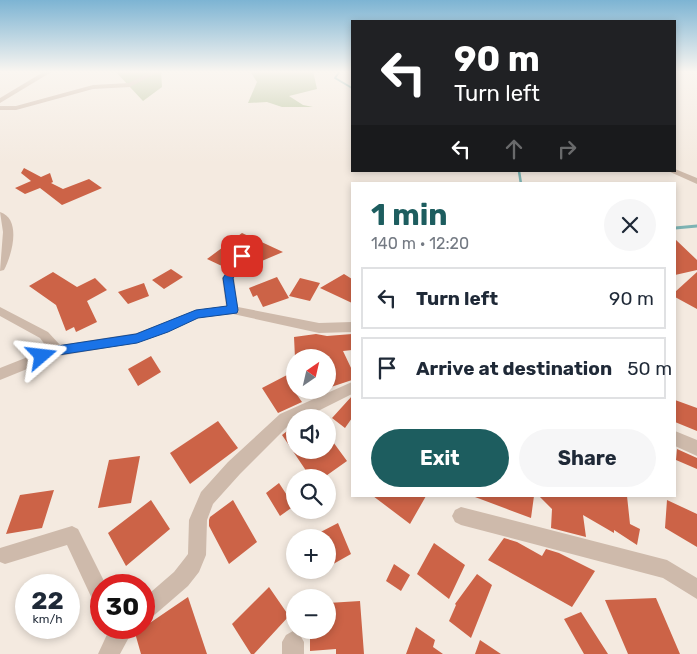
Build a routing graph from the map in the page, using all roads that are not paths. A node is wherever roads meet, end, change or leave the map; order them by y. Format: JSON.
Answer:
{"nodes":[{"id":1,"x":39,"y":102,"type":"edge"},
{"id":2,"x":0,"y":108,"type":"edge"},
{"id":3,"x":674,"y":172,"type":"edge"},
{"id":4,"x":697,"y":181,"type":"edge"},
{"id":5,"x":0,"y":215,"type":"edge"},
{"id":6,"x":242,"y":256,"type":"dead end"},
{"id":7,"x":0,"y":267,"type":"edge"},
{"id":8,"x":233,"y":310,"type":"junction"},
{"id":9,"x":0,"y":311,"type":"edge"},
{"id":10,"x":351,"y":327,"type":"edge"},
{"id":11,"x":57,"y":350,"type":"junction"},
{"id":12,"x":0,"y":374,"type":"edge"},
{"id":13,"x":351,"y":388,"type":"edge"},
{"id":14,"x":676,"y":438,"type":"edge"},
{"id":15,"x":697,"y":448,"type":"edge"},
{"id":16,"x":461,"y":516,"type":"dead end"},
{"id":17,"x":5,"y":555,"type":"dead end"},
{"id":18,"x":91,"y":574,"type":"edge"},
{"id":19,"x":697,"y":589,"type":"edge"},
{"id":20,"x":155,"y":601,"type":"edge"},
{"id":21,"x":116,"y":639,"type":"edge"},
{"id":22,"x":109,"y":654,"type":"edge"}],
"edges":[{"from":1,"to":2,"type":"street"},
{"from":3,"to":4,"type":"street"},
{"from":5,"to":7,"type":"street"},
{"from":6,"to":8,"type":"street"},
{"from":8,"to":10,"type":"street"},
{"from":8,"to":11,"type":"street"},
{"from":9,"to":11,"type":"street"},
{"from":11,"to":12,"type":"street"},
{"from":13,"to":20,"type":"street"},
{"from":14,"to":15,"type":"street"},
{"from":16,"to":19,"type":"street"},
{"from":17,"to":18,"type":"street"},
{"from":21,"to":22,"type":"street"}]}
